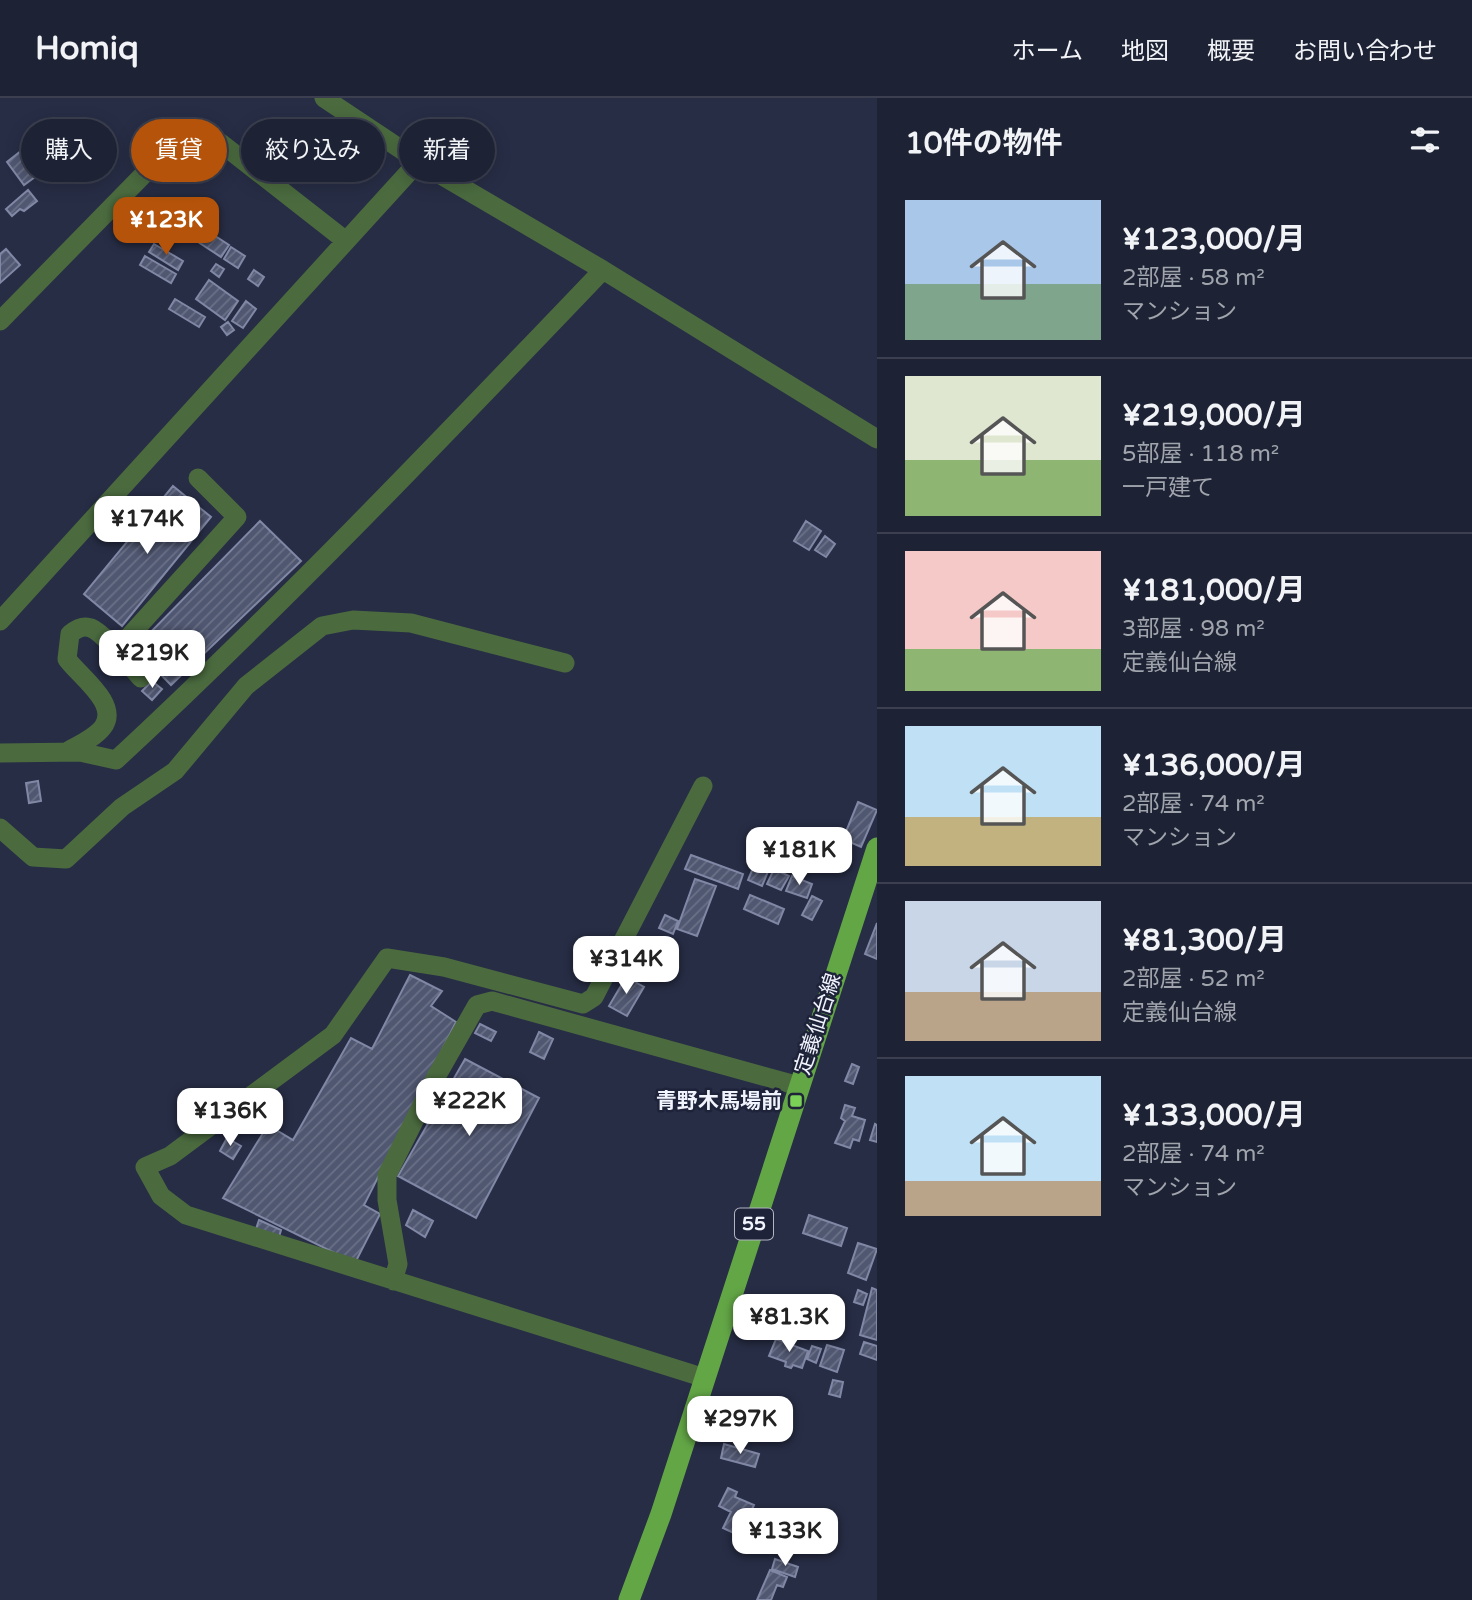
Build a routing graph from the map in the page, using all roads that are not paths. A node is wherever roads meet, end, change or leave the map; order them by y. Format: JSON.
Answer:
{"nodes":[{"id":1,"x":324,"y":98,"type":"edge"},
{"id":2,"x":399,"y":148,"type":"edge"},
{"id":3,"x":400,"y":182,"type":"edge"},
{"id":4,"x":454,"y":182,"type":"edge"},
{"id":5,"x":346,"y":241,"type":"junction"},
{"id":6,"x":603,"y":270,"type":"junction"},
{"id":7,"x":0,"y":321,"type":"edge"},
{"id":8,"x":877,"y":439,"type":"edge"},
{"id":9,"x":198,"y":478,"type":"dead end"},
{"id":10,"x":0,"y":621,"type":"edge"},
{"id":11,"x":116,"y":651,"type":"junction"},
{"id":12,"x":565,"y":663,"type":"dead end"},
{"id":13,"x":141,"y":678,"type":"dead end"},
{"id":14,"x":66,"y":752,"type":"junction"},
{"id":15,"x":0,"y":753,"type":"edge"},
{"id":16,"x":703,"y":786,"type":"dead end"},
{"id":17,"x":0,"y":828,"type":"edge"},
{"id":18,"x":877,"y":848,"type":"edge"},
{"id":19,"x":873,"y":874,"type":"edge"},
{"id":20,"x":799,"y":1086,"type":"junction"},
{"id":21,"x":393,"y":1281,"type":"junction"},
{"id":22,"x":705,"y":1378,"type":"junction"},
{"id":23,"x":629,"y":1600,"type":"edge"}],
"edges":[{"from":1,"to":2,"type":"street"},
{"from":3,"to":5,"type":"street"},
{"from":4,"to":6,"type":"street"},
{"from":5,"to":7,"type":"street"},
{"from":5,"to":10,"type":"street"},
{"from":6,"to":8,"type":"street"},
{"from":6,"to":14,"type":"street"},
{"from":9,"to":11,"type":"street"},
{"from":11,"to":13,"type":"street"},
{"from":11,"to":14,"type":"street"},
{"from":12,"to":17,"type":"street"},
{"from":14,"to":15,"type":"street"},
{"from":16,"to":21,"type":"street"},
{"from":18,"to":19,"type":"main road","name":"定義仙台線","number":"55"},
{"from":19,"to":20,"type":"main road","name":"定義仙台線","number":"55"},
{"from":20,"to":21,"type":"street"},
{"from":20,"to":22,"type":"main road","name":"定義仙台線","number":"55"},
{"from":21,"to":22,"type":"street"},
{"from":22,"to":23,"type":"main road","name":"定義仙台線","number":"55"}]}
